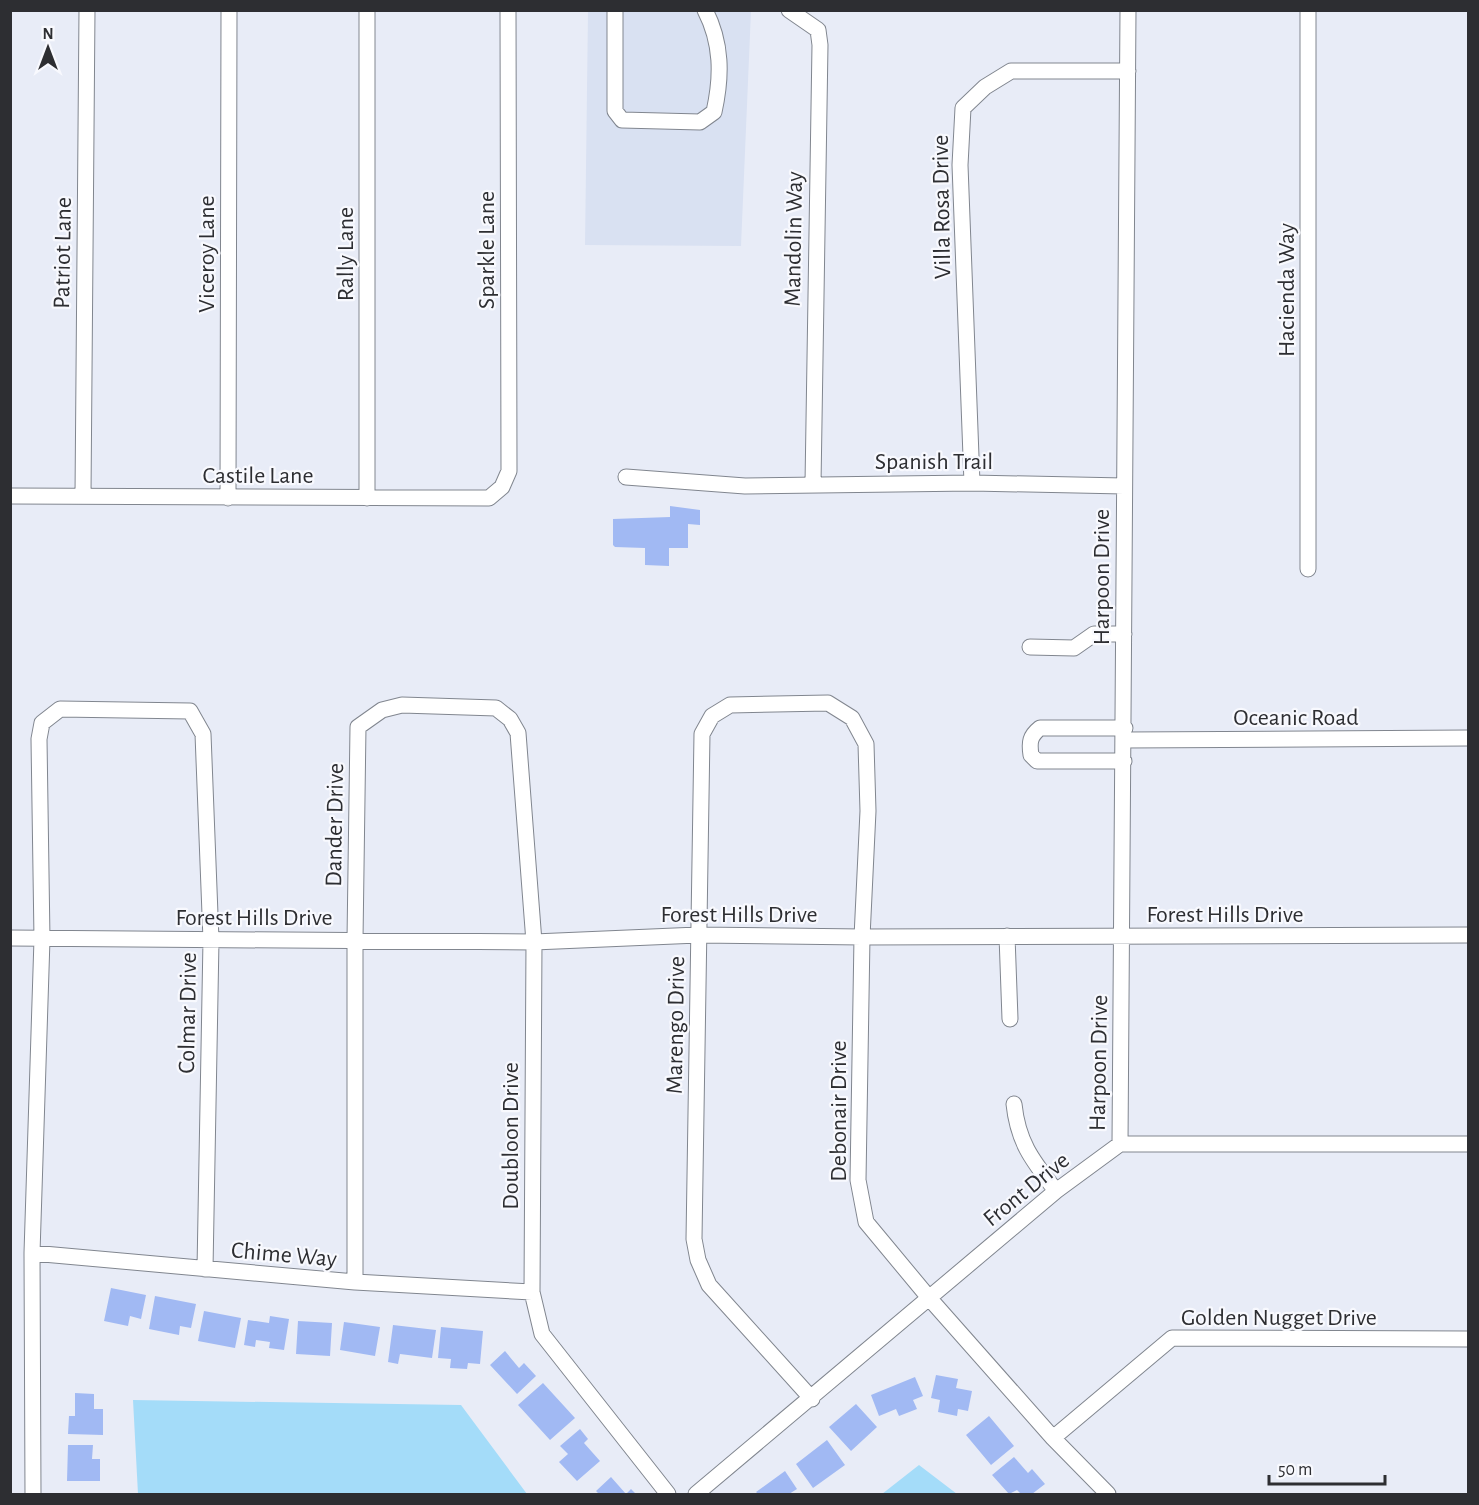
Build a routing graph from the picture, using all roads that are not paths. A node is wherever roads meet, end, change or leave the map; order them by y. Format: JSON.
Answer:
{"nodes":[{"id":1,"x":87,"y":10,"type":"edge"},
{"id":2,"x":229,"y":10,"type":"edge"},
{"id":3,"x":367,"y":10,"type":"edge"},
{"id":4,"x":508,"y":10,"type":"edge"},
{"id":5,"x":615,"y":10,"type":"edge"},
{"id":6,"x":705,"y":10,"type":"edge"},
{"id":7,"x":789,"y":10,"type":"edge"},
{"id":8,"x":1128,"y":10,"type":"edge"},
{"id":9,"x":1308,"y":10,"type":"edge"},
{"id":10,"x":1128,"y":71,"type":"junction"},
{"id":11,"x":626,"y":477,"type":"dead end"},
{"id":12,"x":972,"y":483,"type":"junction"},
{"id":13,"x":813,"y":484,"type":"junction"},
{"id":14,"x":1124,"y":486,"type":"junction"},
{"id":15,"x":502,"y":487,"type":"joint"},
{"id":16,"x":82,"y":495,"type":"junction"},
{"id":17,"x":10,"y":496,"type":"edge"},
{"id":18,"x":228,"y":498,"type":"junction"},
{"id":19,"x":368,"y":498,"type":"junction"},
{"id":20,"x":1308,"y":568,"type":"dead end"},
{"id":21,"x":1124,"y":634,"type":"junction"},
{"id":22,"x":1030,"y":647,"type":"dead end"},
{"id":23,"x":518,"y":733,"type":"joint"},
{"id":24,"x":1125,"y":734,"type":"junction"},
{"id":25,"x":1468,"y":738,"type":"edge"},
{"id":26,"x":866,"y":744,"type":"joint"},
{"id":27,"x":1124,"y":761,"type":"junction"},
{"id":28,"x":698,"y":935,"type":"junction"},
{"id":29,"x":1468,"y":935,"type":"edge"},
{"id":30,"x":1007,"y":936,"type":"junction"},
{"id":31,"x":862,"y":937,"type":"junction"},
{"id":32,"x":1122,"y":937,"type":"junction"},
{"id":33,"x":10,"y":938,"type":"edge"},
{"id":34,"x":42,"y":939,"type":"junction"},
{"id":35,"x":211,"y":940,"type":"junction"},
{"id":36,"x":355,"y":940,"type":"junction"},
{"id":37,"x":534,"y":942,"type":"junction"},
{"id":38,"x":1010,"y":1019,"type":"dead end"},
{"id":39,"x":1014,"y":1104,"type":"dead end"},
{"id":40,"x":1120,"y":1144,"type":"junction"},
{"id":41,"x":1468,"y":1144,"type":"edge"},
{"id":42,"x":1056,"y":1191,"type":"junction"},
{"id":43,"x":32,"y":1252,"type":"junction"},
{"id":44,"x":205,"y":1269,"type":"junction"},
{"id":45,"x":355,"y":1282,"type":"junction"},
{"id":46,"x":532,"y":1292,"type":"junction"},
{"id":47,"x":930,"y":1299,"type":"junction"},
{"id":48,"x":1468,"y":1339,"type":"edge"},
{"id":49,"x":812,"y":1399,"type":"junction"},
{"id":50,"x":1053,"y":1438,"type":"junction"},
{"id":51,"x":33,"y":1494,"type":"edge"},
{"id":52,"x":668,"y":1494,"type":"edge"},
{"id":53,"x":696,"y":1494,"type":"edge"},
{"id":54,"x":1108,"y":1494,"type":"edge"}],
"edges":[{"from":1,"to":16,"type":"street","name":"Patriot Lane"},
{"from":2,"to":18,"type":"street","name":"Viceroy Lane"},
{"from":3,"to":19,"type":"street","name":"Rally Lane"},
{"from":4,"to":15,"type":"street","name":"Sparkle Lane"},
{"from":5,"to":6,"type":"street"},
{"from":7,"to":13,"type":"street","name":"Mandolin Way"},
{"from":8,"to":10,"type":"street","name":"Harpoon Drive"},
{"from":9,"to":20,"type":"street","name":"Hacienda Way"},
{"from":10,"to":12,"type":"street","name":"Villa Rosa Drive"},
{"from":10,"to":14,"type":"street","name":"Harpoon Drive"},
{"from":11,"to":13,"type":"street","name":"Spanish Trail"},
{"from":12,"to":13,"type":"street","name":"Spanish Trail"},
{"from":12,"to":14,"type":"street","name":"Spanish Trail"},
{"from":14,"to":21,"type":"street","name":"Harpoon Drive"},
{"from":15,"to":19,"type":"street","name":"Castile Lane"},
{"from":16,"to":17,"type":"street","name":"Castile Lane"},
{"from":16,"to":18,"type":"street","name":"Castile Lane"},
{"from":18,"to":19,"type":"street","name":"Castile Lane"},
{"from":21,"to":22,"type":"street"},
{"from":21,"to":24,"type":"street","name":"Harpoon Drive"},
{"from":23,"to":36,"type":"street","name":"Dander Drive"},
{"from":23,"to":37,"type":"street","name":"Doubloon Drive"},
{"from":24,"to":25,"type":"street","name":"Oceanic Road"},
{"from":24,"to":27,"type":"street","name":"Harpoon Drive"},
{"from":24,"to":27,"type":"street","name":"Oceanic Road"},
{"from":26,"to":28,"type":"street","name":"Marengo Drive"},
{"from":26,"to":31,"type":"street","name":"Debonair Drive"},
{"from":27,"to":32,"type":"street","name":"Harpoon Drive"},
{"from":28,"to":31,"type":"street","name":"Forest Hills Drive"},
{"from":28,"to":37,"type":"street","name":"Forest Hills Drive"},
{"from":28,"to":49,"type":"street","name":"Marengo Drive"},
{"from":29,"to":32,"type":"street","name":"Forest Hills Drive"},
{"from":30,"to":31,"type":"street","name":"Forest Hills Drive"},
{"from":30,"to":32,"type":"street","name":"Forest Hills Drive"},
{"from":30,"to":38,"type":"street"},
{"from":31,"to":47,"type":"street","name":"Debonair Drive"},
{"from":32,"to":40,"type":"street","name":"Harpoon Drive"},
{"from":33,"to":34,"type":"street","name":"Forest Hills Drive"},
{"from":34,"to":35,"type":"street","name":"Forest Hills Drive"},
{"from":34,"to":35,"type":"street","name":"Colmar Drive"},
{"from":34,"to":43,"type":"street"},
{"from":35,"to":36,"type":"street","name":"Forest Hills Drive"},
{"from":35,"to":44,"type":"street","name":"Colmar Drive"},
{"from":36,"to":37,"type":"street","name":"Forest Hills Drive"},
{"from":36,"to":45,"type":"street","name":"Dander Drive"},
{"from":37,"to":46,"type":"street","name":"Doubloon Drive"},
{"from":39,"to":42,"type":"street"},
{"from":40,"to":41,"type":"street"},
{"from":40,"to":42,"type":"street","name":"Front Drive"},
{"from":42,"to":47,"type":"street","name":"Front Drive"},
{"from":43,"to":44,"type":"street","name":"Chime Way"},
{"from":43,"to":51,"type":"street"},
{"from":44,"to":45,"type":"street","name":"Chime Way"},
{"from":45,"to":46,"type":"street","name":"Chime Way"},
{"from":46,"to":52,"type":"street","name":"Doubloon Drive"},
{"from":47,"to":49,"type":"street","name":"Front Drive"},
{"from":47,"to":50,"type":"street","name":"Debonair Drive"},
{"from":48,"to":50,"type":"street","name":"Golden Nugget Drive"},
{"from":49,"to":53,"type":"street","name":"Front Drive"},
{"from":50,"to":54,"type":"street","name":"Debonair Drive"}]}
